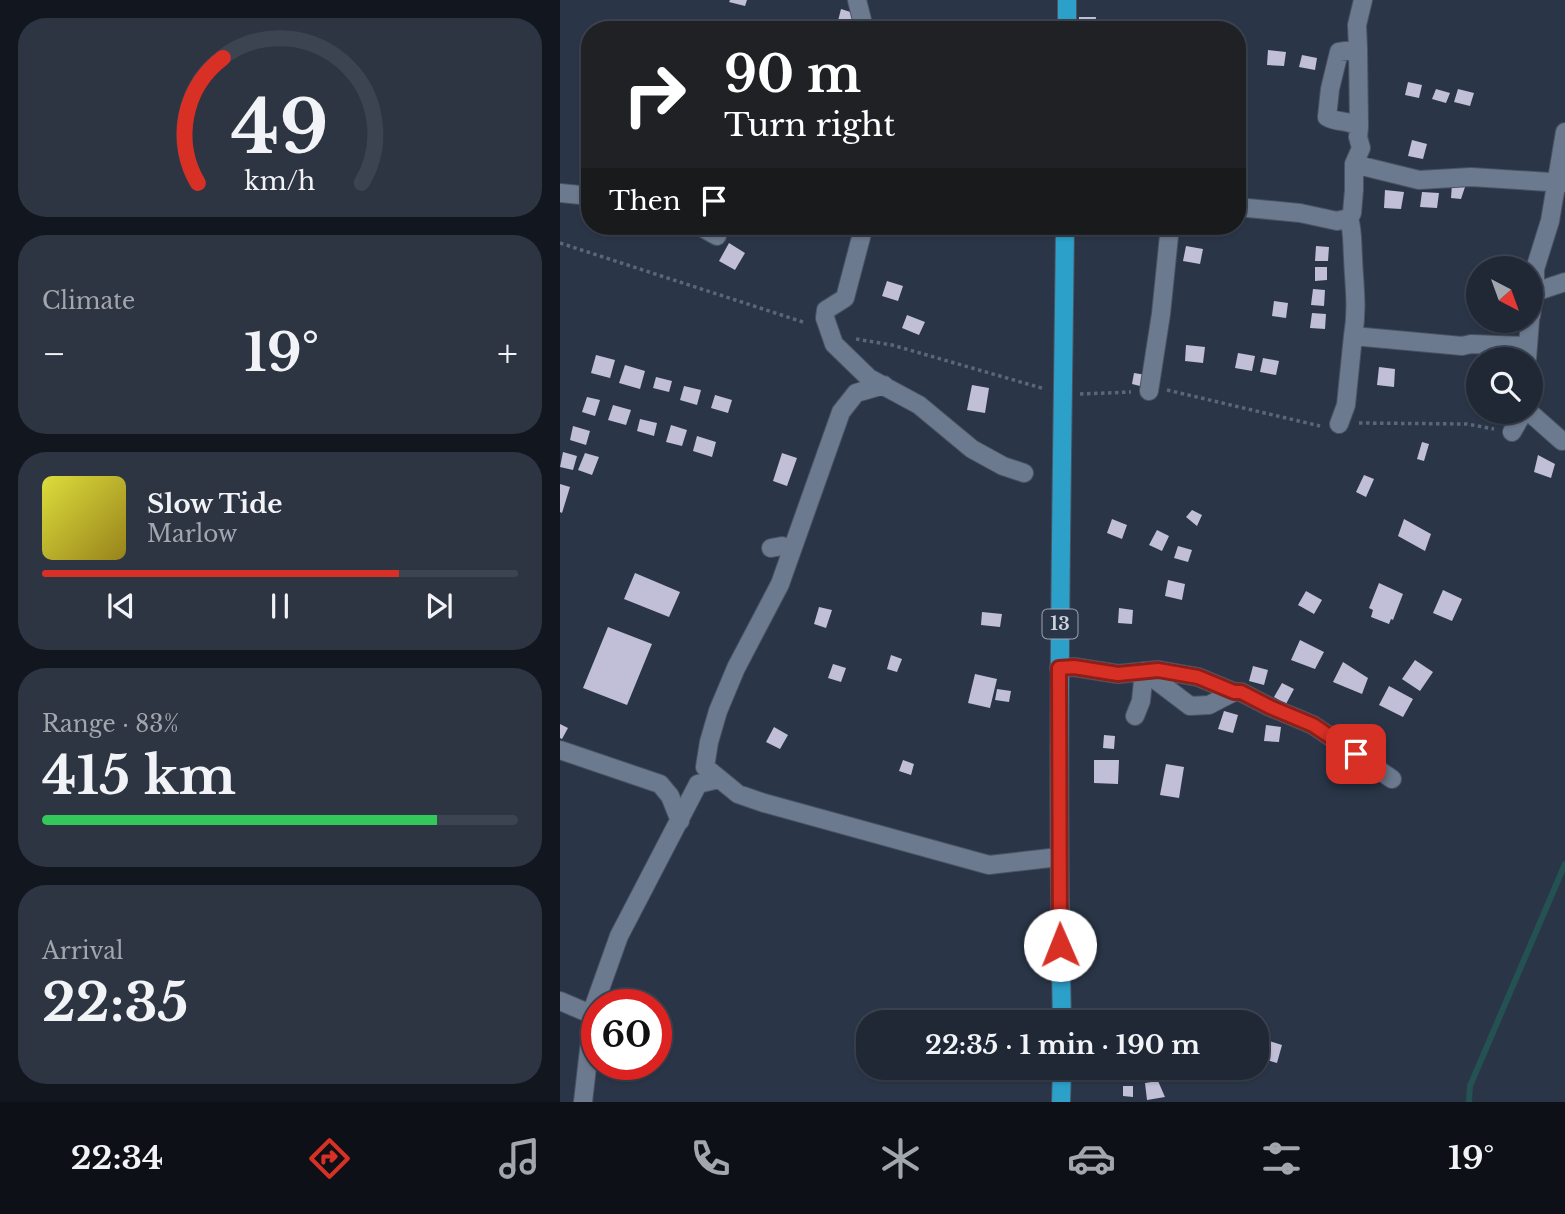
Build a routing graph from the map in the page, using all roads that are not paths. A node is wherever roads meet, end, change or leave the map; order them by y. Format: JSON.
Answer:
{"nodes":[{"id":1,"x":856,"y":0,"type":"edge"},
{"id":2,"x":1067,"y":0,"type":"edge"},
{"id":3,"x":1363,"y":0,"type":"edge"},
{"id":4,"x":862,"y":21,"type":"edge"},
{"id":5,"x":1067,"y":21,"type":"edge"},
{"id":6,"x":1358,"y":49,"type":"junction"},
{"id":7,"x":1360,"y":127,"type":"junction"},
{"id":8,"x":1565,"y":132,"type":"edge"},
{"id":9,"x":1354,"y":164,"type":"junction"},
{"id":10,"x":1560,"y":183,"type":"edge"},
{"id":11,"x":560,"y":193,"type":"edge"},
{"id":12,"x":581,"y":195,"type":"edge"},
{"id":13,"x":1246,"y":207,"type":"edge"},
{"id":14,"x":1349,"y":218,"type":"junction"},
{"id":15,"x":862,"y":235,"type":"edge"},
{"id":16,"x":1065,"y":235,"type":"edge"},
{"id":17,"x":1169,"y":235,"type":"edge"},
{"id":18,"x":1539,"y":256,"type":"edge"},
{"id":19,"x":1565,"y":282,"type":"edge"},
{"id":20,"x":1544,"y":289,"type":"edge"},
{"id":21,"x":1353,"y":335,"type":"junction"},
{"id":22,"x":1490,"y":347,"type":"edge"},
{"id":23,"x":859,"y":368,"type":"junction"},
{"id":24,"x":884,"y":385,"type":"junction"},
{"id":25,"x":1149,"y":391,"type":"road end"},
{"id":26,"x":849,"y":402,"type":"junction"},
{"id":27,"x":1339,"y":424,"type":"road end"},
{"id":28,"x":1517,"y":424,"type":"edge"},
{"id":29,"x":1542,"y":424,"type":"edge"},
{"id":30,"x":1512,"y":432,"type":"road end"},
{"id":31,"x":1562,"y":441,"type":"dead end"},
{"id":32,"x":1024,"y":473,"type":"dead end"},
{"id":33,"x":771,"y":548,"type":"dead end"},
{"id":34,"x":791,"y":549,"type":"junction"},
{"id":35,"x":1059,"y":668,"type":"junction"},
{"id":36,"x":1144,"y":671,"type":"junction"},
{"id":37,"x":1234,"y":692,"type":"junction"},
{"id":38,"x":1135,"y":716,"type":"dead end"},
{"id":39,"x":560,"y":750,"type":"edge"},
{"id":40,"x":719,"y":779,"type":"junction"},
{"id":41,"x":1392,"y":779,"type":"dead end"},
{"id":42,"x":680,"y":821,"type":"junction"},
{"id":43,"x":1059,"y":857,"type":"junction"},
{"id":44,"x":602,"y":989,"type":"edge"},
{"id":45,"x":560,"y":1001,"type":"edge"},
{"id":46,"x":581,"y":1010,"type":"edge"},
{"id":47,"x":1062,"y":1010,"type":"edge"},
{"id":48,"x":586,"y":1080,"type":"edge"},
{"id":49,"x":1062,"y":1080,"type":"edge"},
{"id":50,"x":583,"y":1102,"type":"edge"},
{"id":51,"x":1061,"y":1102,"type":"edge"}],
"edges":[{"from":1,"to":4,"type":"street"},
{"from":2,"to":5,"type":"main road"},
{"from":3,"to":6,"type":"street"},
{"from":6,"to":7,"type":"street"},
{"from":6,"to":7,"type":"street"},
{"from":7,"to":9,"type":"street"},
{"from":8,"to":10,"type":"street"},
{"from":9,"to":10,"type":"street"},
{"from":9,"to":14,"type":"street"},
{"from":10,"to":18,"type":"street"},
{"from":11,"to":12,"type":"street"},
{"from":13,"to":14,"type":"street"},
{"from":14,"to":21,"type":"street"},
{"from":15,"to":23,"type":"street"},
{"from":16,"to":35,"type":"main road","number":"13"},
{"from":17,"to":25,"type":"street"},
{"from":19,"to":20,"type":"street"},
{"from":21,"to":22,"type":"street"},
{"from":21,"to":27,"type":"street"},
{"from":23,"to":24,"type":"street"},
{"from":23,"to":26,"type":"street"},
{"from":24,"to":26,"type":"street"},
{"from":24,"to":32,"type":"street"},
{"from":26,"to":34,"type":"street"},
{"from":28,"to":30,"type":"street"},
{"from":29,"to":31,"type":"street"},
{"from":33,"to":34,"type":"street"},
{"from":34,"to":40,"type":"street"},
{"from":35,"to":36,"type":"street"},
{"from":35,"to":43,"type":"main road","number":"13"},
{"from":36,"to":37,"type":"street"},
{"from":36,"to":37,"type":"street"},
{"from":36,"to":38,"type":"street"},
{"from":37,"to":41,"type":"street"},
{"from":39,"to":42,"type":"street"},
{"from":40,"to":42,"type":"street"},
{"from":40,"to":43,"type":"street"},
{"from":42,"to":44,"type":"street"},
{"from":43,"to":47,"type":"main road","number":"13"},
{"from":45,"to":46,"type":"street"},
{"from":48,"to":50,"type":"street"},
{"from":49,"to":51,"type":"main road"}]}
